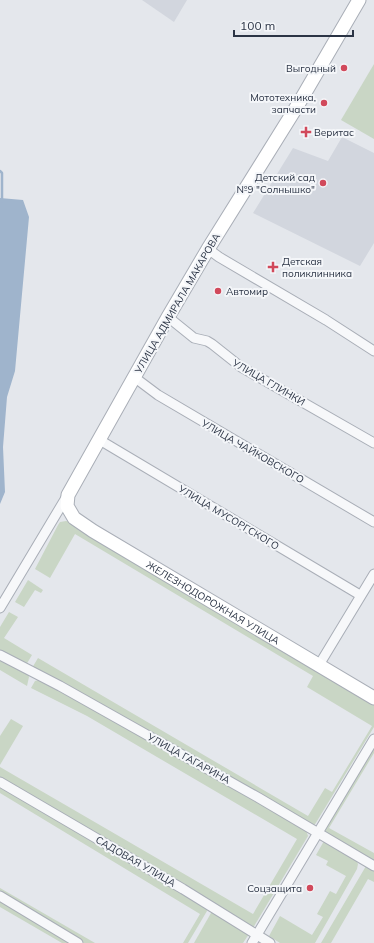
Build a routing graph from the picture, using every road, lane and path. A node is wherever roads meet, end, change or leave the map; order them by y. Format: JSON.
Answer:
{"nodes":[{"id":1,"x":359,"y":0,"type":"edge"},
{"id":2,"x":208,"y":249,"type":"junction"},
{"id":3,"x":168,"y":317,"type":"junction"},
{"id":4,"x":374,"y":351,"type":"edge"},
{"id":5,"x":134,"y":377,"type":"junction"},
{"id":6,"x":98,"y":439,"type":"junction"},
{"id":7,"x":374,"y":443,"type":"edge"},
{"id":8,"x":68,"y":495,"type":"junction"},
{"id":9,"x":374,"y":522,"type":"edge"},
{"id":10,"x":374,"y":574,"type":"edge"},
{"id":11,"x":360,"y":595,"type":"junction"},
{"id":12,"x":0,"y":608,"type":"edge"},
{"id":13,"x":0,"y":655,"type":"edge"},
{"id":14,"x":319,"y":665,"type":"junction"},
{"id":15,"x":374,"y":698,"type":"edge"},
{"id":16,"x":374,"y":738,"type":"edge"},
{"id":17,"x":0,"y":782,"type":"edge"},
{"id":18,"x":318,"y":833,"type":"junction"},
{"id":19,"x":374,"y":866,"type":"edge"},
{"id":20,"x":0,"y":896,"type":"edge"},
{"id":21,"x":254,"y":939,"type":"edge"},
{"id":22,"x":78,"y":943,"type":"edge"},
{"id":23,"x":270,"y":943,"type":"edge"}],
"edges":[{"from":1,"to":2,"type":"street","name":"УЛИЦА АДМИРАЛА МАКАРОВА"},
{"from":2,"to":3,"type":"street","name":"УЛИЦА АДМИРАЛА МАКАРОВА"},
{"from":2,"to":4,"type":"street"},
{"from":3,"to":5,"type":"street","name":"УЛИЦА АДМИРАЛА МАКАРОВА"},
{"from":3,"to":7,"type":"street","name":"УЛИЦА ГЛИНКИ"},
{"from":5,"to":6,"type":"street","name":"УЛИЦА АДМИРАЛА МАКАРОВА"},
{"from":5,"to":9,"type":"street","name":"УЛИЦА ЧАЙКОВСКОГО"},
{"from":6,"to":8,"type":"street","name":"УЛИЦА АДМИРАЛА МАКАРОВА"},
{"from":6,"to":11,"type":"street","name":"УЛИЦА МУСОРГСКОГО"},
{"from":8,"to":12,"type":"street","name":"УЛИЦА АДМИРАЛА МАКАРОВА"},
{"from":8,"to":14,"type":"street","name":"ЖЕЛЕЗНОДОРОЖНАЯ УЛИЦА"},
{"from":10,"to":11,"type":"street"},
{"from":11,"to":14,"type":"street"},
{"from":13,"to":18,"type":"street","name":"УЛИЦА ГАГАРИНА"},
{"from":14,"to":15,"type":"street","name":"ЖЕЛЕЗНОДОРОЖНАЯ УЛИЦА"},
{"from":16,"to":18,"type":"street"},
{"from":17,"to":21,"type":"street","name":"САДОВАЯ УЛИЦА"},
{"from":18,"to":19,"type":"street","name":"УЛИЦА ГАГАРИНА"},
{"from":18,"to":21,"type":"street"},
{"from":20,"to":22,"type":"street"},
{"from":21,"to":23,"type":"street","name":"САДОВАЯ УЛИЦА"}]}
